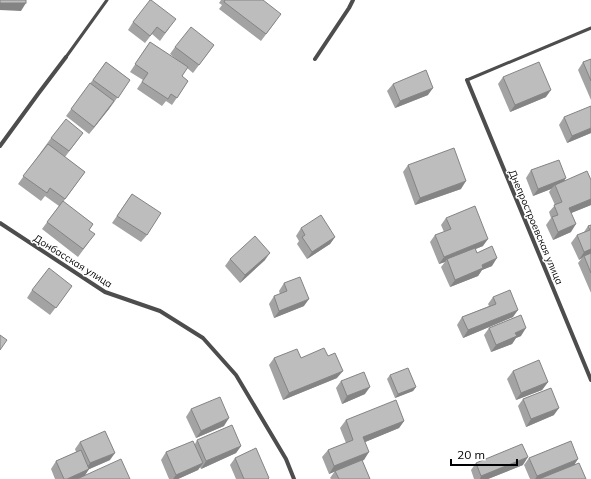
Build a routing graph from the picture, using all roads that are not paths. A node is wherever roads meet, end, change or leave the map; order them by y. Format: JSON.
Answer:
{"nodes":[{"id":1,"x":107,"y":0,"type":"edge"},
{"id":2,"x":352,"y":0,"type":"edge"},
{"id":3,"x":591,"y":28,"type":"edge"},
{"id":4,"x":66,"y":57,"type":"joint"},
{"id":5,"x":315,"y":59,"type":"dead end"},
{"id":6,"x":467,"y":80,"type":"joint"},
{"id":7,"x":0,"y":146,"type":"edge"},
{"id":8,"x":0,"y":223,"type":"edge"},
{"id":9,"x":591,"y":380,"type":"edge"},
{"id":10,"x":294,"y":479,"type":"edge"}],
"edges":[{"from":1,"to":4,"type":"lane"},
{"from":2,"to":5,"type":"street"},
{"from":3,"to":6,"type":"lane"},
{"from":4,"to":7,"type":"street"},
{"from":6,"to":9,"type":"street","name":"Днепростроевская улица"},
{"from":8,"to":10,"type":"street","name":"Донбасская улица"}]}
